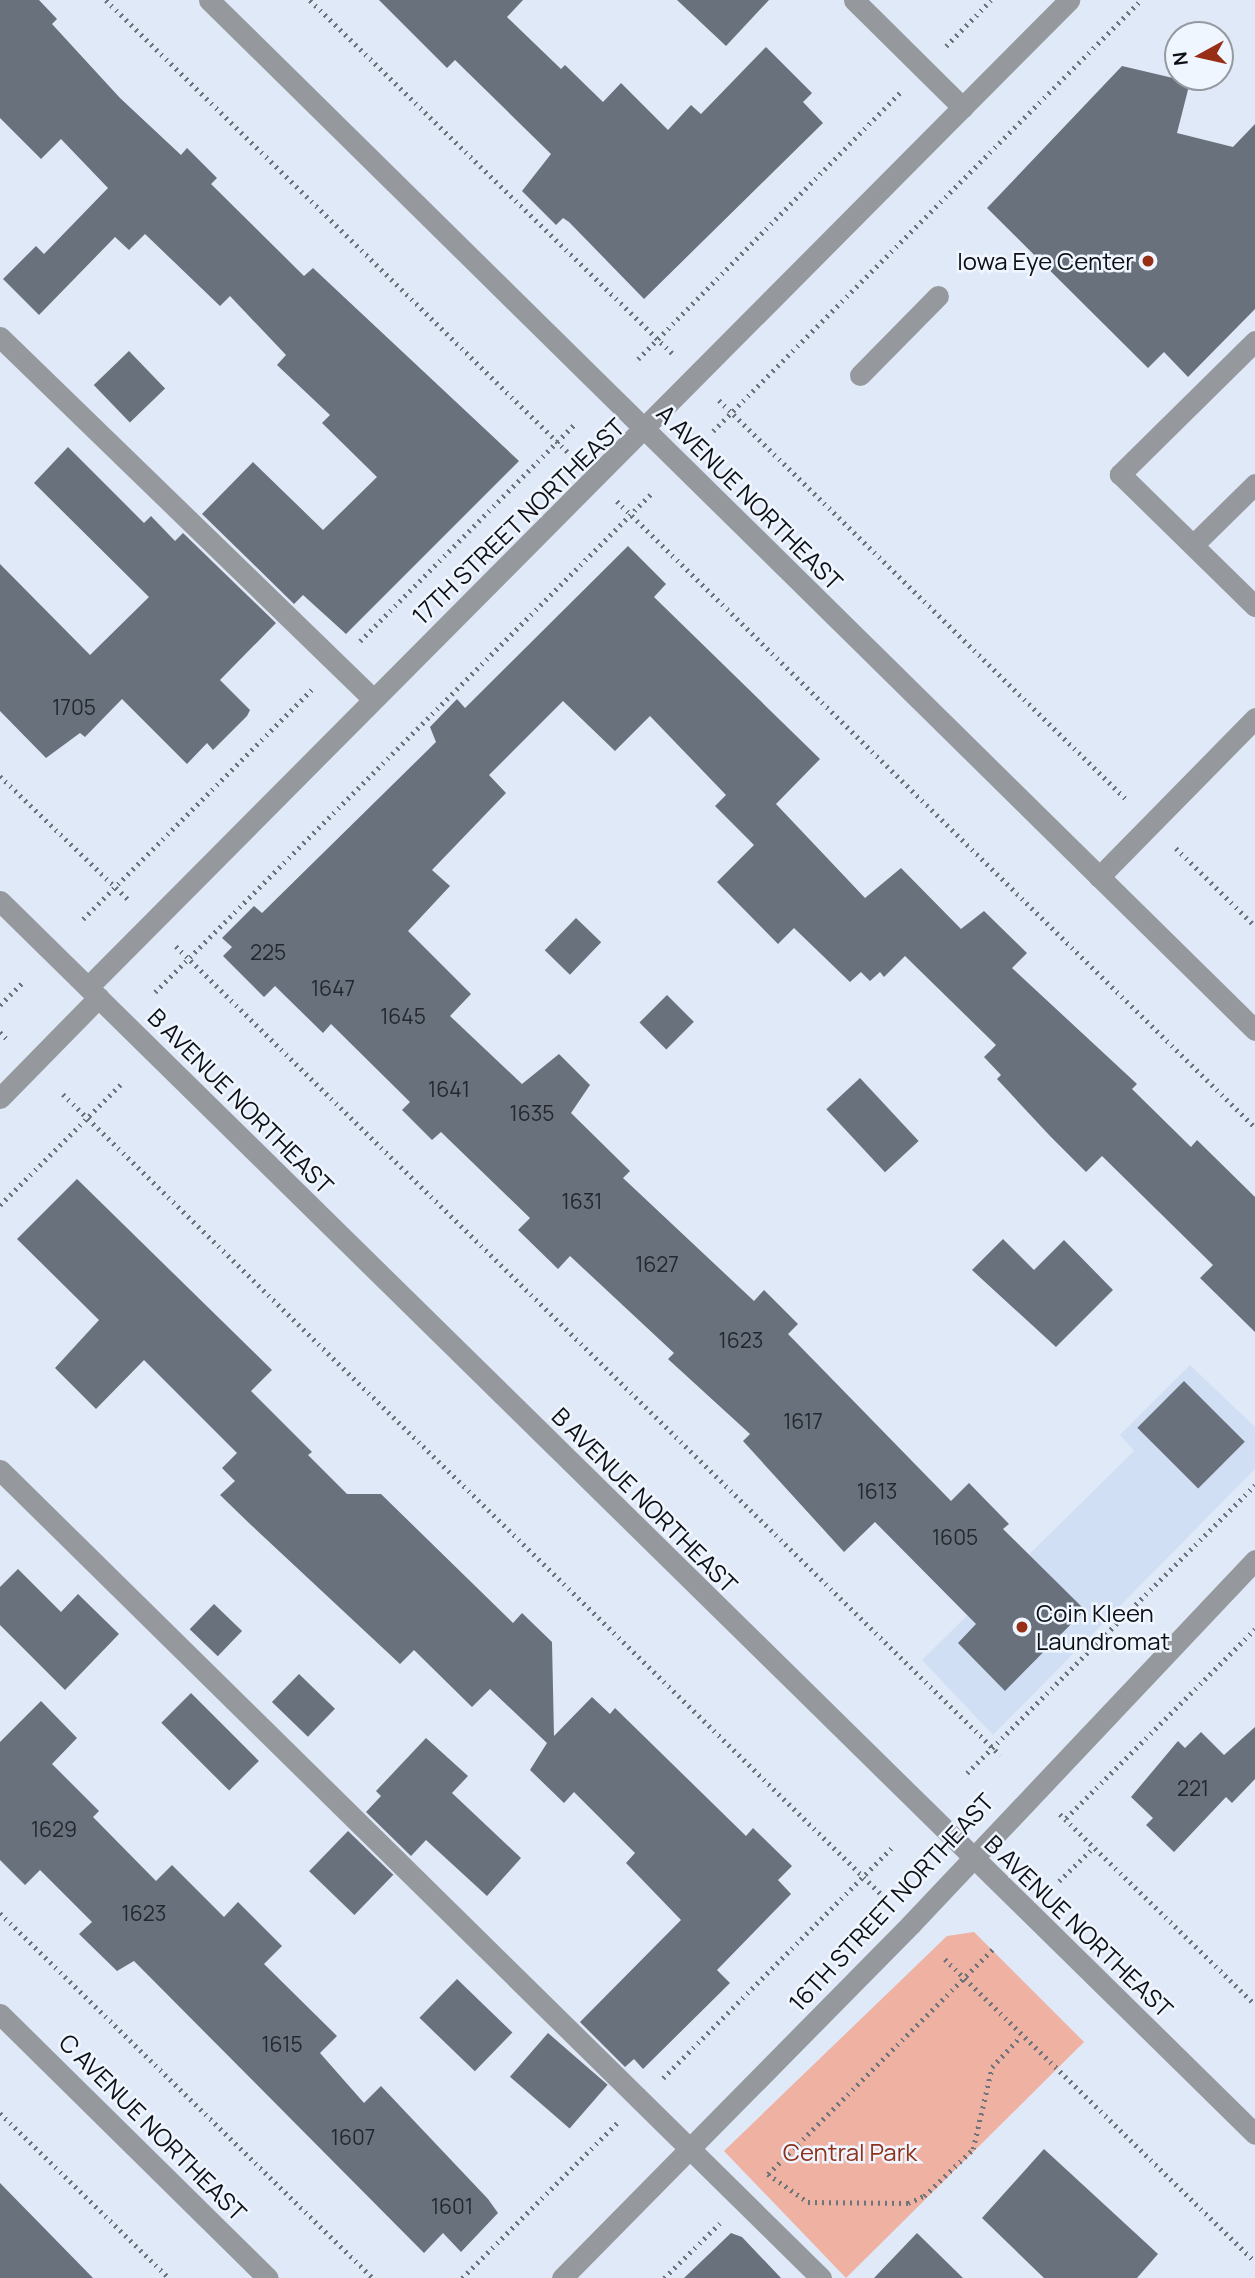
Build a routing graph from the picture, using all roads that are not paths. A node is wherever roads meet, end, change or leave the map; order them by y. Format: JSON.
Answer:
{"nodes":[{"id":1,"x":209,"y":0,"type":"edge"},
{"id":2,"x":854,"y":0,"type":"edge"},
{"id":3,"x":1069,"y":0,"type":"edge"},
{"id":4,"x":963,"y":108,"type":"junction"},
{"id":5,"x":938,"y":296,"type":"dead end"},
{"id":6,"x":0,"y":337,"type":"edge"},
{"id":7,"x":1255,"y":341,"type":"edge"},
{"id":8,"x":860,"y":375,"type":"dead end"},
{"id":9,"x":647,"y":432,"type":"junction"},
{"id":10,"x":1255,"y":484,"type":"edge"},
{"id":11,"x":1193,"y":545,"type":"junction"},
{"id":12,"x":1255,"y":606,"type":"edge"},
{"id":13,"x":373,"y":699,"type":"junction"},
{"id":14,"x":1255,"y":718,"type":"edge"},
{"id":15,"x":1099,"y":877,"type":"junction"},
{"id":16,"x":0,"y":901,"type":"edge"},
{"id":17,"x":94,"y":992,"type":"junction"},
{"id":18,"x":1255,"y":1030,"type":"edge"},
{"id":19,"x":0,"y":1098,"type":"edge"},
{"id":20,"x":0,"y":1470,"type":"edge"},
{"id":21,"x":1255,"y":1560,"type":"edge"},
{"id":22,"x":970,"y":1856,"type":"junction"},
{"id":23,"x":0,"y":2014,"type":"edge"},
{"id":24,"x":1255,"y":2134,"type":"edge"},
{"id":25,"x":688,"y":2149,"type":"junction"},
{"id":26,"x":268,"y":2278,"type":"edge"},
{"id":27,"x":562,"y":2278,"type":"edge"},
{"id":28,"x":821,"y":2278,"type":"edge"}],
"edges":[{"from":1,"to":9,"type":"street","name":"A AVENUE NORTHEAST"},
{"from":2,"to":4,"type":"street"},
{"from":3,"to":4,"type":"street","name":"17TH STREET NORTHEAST"},
{"from":4,"to":9,"type":"street","name":"17TH STREET NORTHEAST"},
{"from":5,"to":8,"type":"street"},
{"from":6,"to":13,"type":"street"},
{"from":7,"to":11,"type":"street"},
{"from":9,"to":13,"type":"street","name":"17TH STREET NORTHEAST"},
{"from":9,"to":15,"type":"street","name":"A AVENUE NORTHEAST"},
{"from":10,"to":11,"type":"street"},
{"from":11,"to":12,"type":"street"},
{"from":13,"to":17,"type":"street","name":"17TH STREET NORTHEAST"},
{"from":14,"to":15,"type":"street"},
{"from":15,"to":18,"type":"street","name":"A AVENUE NORTHEAST"},
{"from":16,"to":17,"type":"street","name":"B AVENUE NORTHEAST"},
{"from":17,"to":19,"type":"street","name":"17TH STREET NORTHEAST"},
{"from":17,"to":22,"type":"street","name":"B AVENUE NORTHEAST"},
{"from":20,"to":25,"type":"street"},
{"from":21,"to":22,"type":"street","name":"16TH STREET NORTHEAST"},
{"from":22,"to":24,"type":"street","name":"B AVENUE NORTHEAST"},
{"from":22,"to":25,"type":"street","name":"16TH STREET NORTHEAST"},
{"from":23,"to":26,"type":"street","name":"C AVENUE NORTHEAST"},
{"from":25,"to":27,"type":"street","name":"16TH STREET NORTHEAST"},
{"from":25,"to":28,"type":"street"}]}
